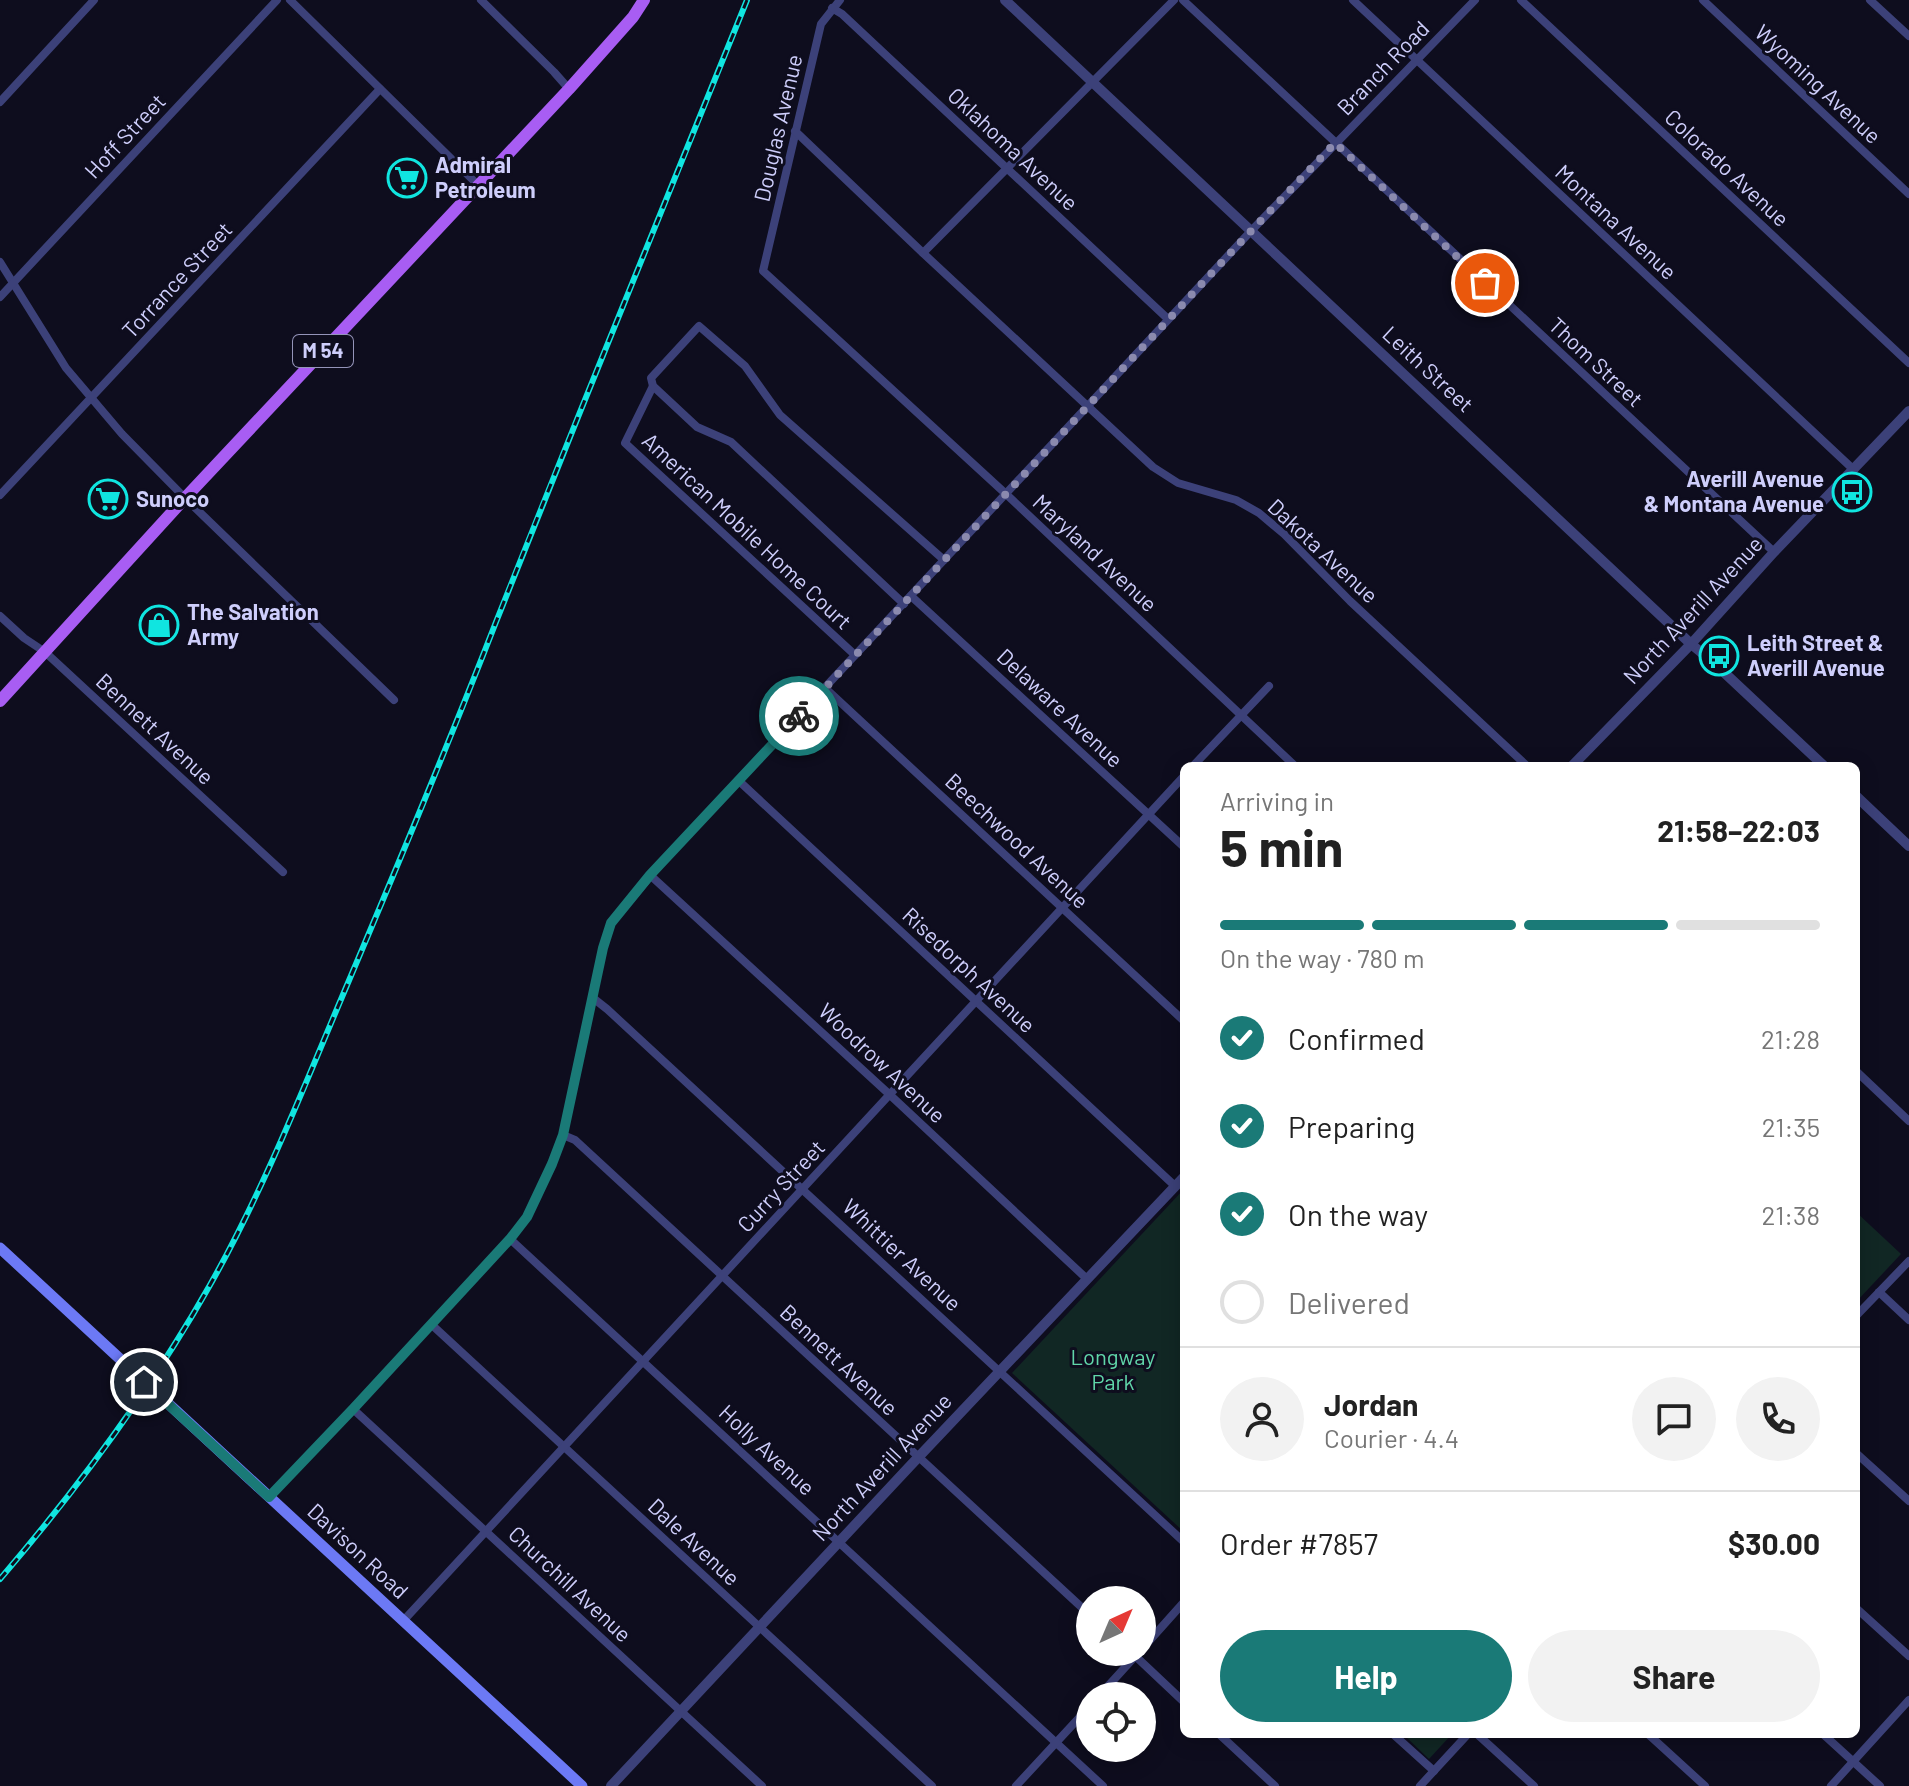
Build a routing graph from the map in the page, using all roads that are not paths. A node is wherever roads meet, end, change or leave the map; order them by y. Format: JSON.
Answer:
{"nodes":[{"id":1,"x":94,"y":0,"type":"edge"},
{"id":2,"x":277,"y":0,"type":"edge"},
{"id":3,"x":290,"y":0,"type":"edge"},
{"id":4,"x":481,"y":0,"type":"edge"},
{"id":5,"x":644,"y":0,"type":"edge"},
{"id":6,"x":840,"y":0,"type":"edge"},
{"id":7,"x":1005,"y":0,"type":"edge"},
{"id":8,"x":1174,"y":0,"type":"edge"},
{"id":9,"x":1183,"y":0,"type":"edge"},
{"id":10,"x":1353,"y":0,"type":"edge"},
{"id":11,"x":1475,"y":0,"type":"edge"},
{"id":12,"x":1521,"y":0,"type":"edge"},
{"id":13,"x":1703,"y":0,"type":"edge"},
{"id":14,"x":1870,"y":0,"type":"edge"},
{"id":15,"x":832,"y":8,"type":"junction"},
{"id":16,"x":1909,"y":36,"type":"edge"},
{"id":17,"x":1416,"y":59,"type":"junction"},
{"id":18,"x":1093,"y":82,"type":"junction"},
{"id":19,"x":380,"y":89,"type":"junction"},
{"id":20,"x":569,"y":89,"type":"junction"},
{"id":21,"x":0,"y":102,"type":"edge"},
{"id":22,"x":795,"y":131,"type":"junction"},
{"id":23,"x":1335,"y":143,"type":"junction"},
{"id":24,"x":1006,"y":168,"type":"junction"},
{"id":25,"x":479,"y":186,"type":"junction"},
{"id":26,"x":1909,"y":194,"type":"edge"},
{"id":27,"x":1251,"y":231,"type":"junction"},
{"id":28,"x":923,"y":253,"type":"junction"},
{"id":29,"x":0,"y":262,"type":"edge"},
{"id":30,"x":763,"y":271,"type":"joint"},
{"id":31,"x":13,"y":283,"type":"junction"},
{"id":32,"x":0,"y":297,"type":"edge"},
{"id":33,"x":1168,"y":319,"type":"junction"},
{"id":34,"x":1909,"y":363,"type":"edge"},
{"id":35,"x":653,"y":386,"type":"junction"},
{"id":36,"x":91,"y":398,"type":"junction"},
{"id":37,"x":1088,"y":406,"type":"junction"},
{"id":38,"x":1909,"y":411,"type":"edge"},
{"id":39,"x":1854,"y":470,"type":"junction"},
{"id":40,"x":1006,"y":494,"type":"junction"},
{"id":41,"x":0,"y":495,"type":"edge"},
{"id":42,"x":185,"y":498,"type":"junction"},
{"id":43,"x":1774,"y":552,"type":"junction"},
{"id":44,"x":944,"y":560,"type":"junction"},
{"id":45,"x":911,"y":596,"type":"junction"},
{"id":46,"x":904,"y":604,"type":"junction"},
{"id":47,"x":0,"y":616,"type":"edge"},
{"id":48,"x":1691,"y":644,"type":"junction"},
{"id":49,"x":45,"y":652,"type":"junction"},
{"id":50,"x":855,"y":655,"type":"junction"},
{"id":51,"x":1269,"y":686,"type":"dead end"},
{"id":52,"x":825,"y":688,"type":"junction"},
{"id":53,"x":394,"y":700,"type":"dead end"},
{"id":54,"x":0,"y":701,"type":"edge"},
{"id":55,"x":1240,"y":715,"type":"junction"},
{"id":56,"x":1197,"y":762,"type":"edge"},
{"id":57,"x":1291,"y":762,"type":"edge"},
{"id":58,"x":1523,"y":762,"type":"edge"},
{"id":59,"x":1576,"y":762,"type":"edge"},
{"id":60,"x":1820,"y":762,"type":"edge"},
{"id":61,"x":1180,"y":780,"type":"edge"},
{"id":62,"x":739,"y":781,"type":"junction"},
{"id":63,"x":1860,"y":799,"type":"edge"},
{"id":64,"x":1148,"y":814,"type":"junction"},
{"id":65,"x":1907,"y":840,"type":"edge"},
{"id":66,"x":1180,"y":843,"type":"edge"},
{"id":67,"x":283,"y":872,"type":"dead end"},
{"id":68,"x":650,"y":875,"type":"junction"},
{"id":69,"x":1062,"y":907,"type":"junction"},
{"id":70,"x":593,"y":998,"type":"junction"},
{"id":71,"x":976,"y":1001,"type":"junction"},
{"id":72,"x":1180,"y":1017,"type":"edge"},
{"id":73,"x":1860,"y":1075,"type":"edge"},
{"id":74,"x":889,"y":1094,"type":"junction"},
{"id":75,"x":1909,"y":1121,"type":"edge"},
{"id":76,"x":563,"y":1135,"type":"junction"},
{"id":77,"x":1180,"y":1181,"type":"edge"},
{"id":78,"x":1175,"y":1186,"type":"junction"},
{"id":79,"x":803,"y":1189,"type":"junction"},
{"id":80,"x":510,"y":1239,"type":"junction"},
{"id":81,"x":0,"y":1248,"type":"edge"},
{"id":82,"x":1909,"y":1261,"type":"edge"},
{"id":83,"x":722,"y":1276,"type":"junction"},
{"id":84,"x":1087,"y":1279,"type":"junction"},
{"id":85,"x":1879,"y":1292,"type":"junction"},
{"id":86,"x":1860,"y":1312,"type":"edge"},
{"id":87,"x":1909,"y":1320,"type":"edge"},
{"id":88,"x":432,"y":1325,"type":"junction"},
{"id":89,"x":643,"y":1361,"type":"junction"},
{"id":90,"x":1000,"y":1371,"type":"junction"},
{"id":91,"x":353,"y":1409,"type":"junction"},
{"id":92,"x":565,"y":1447,"type":"junction"},
{"id":93,"x":1860,"y":1457,"type":"edge"},
{"id":94,"x":918,"y":1458,"type":"junction"},
{"id":95,"x":269,"y":1497,"type":"junction"},
{"id":96,"x":1909,"y":1501,"type":"edge"},
{"id":97,"x":486,"y":1530,"type":"junction"},
{"id":98,"x":1180,"y":1538,"type":"edge"},
{"id":99,"x":839,"y":1542,"type":"junction"},
{"id":100,"x":1076,"y":1602,"type":"edge"},
{"id":101,"x":1180,"y":1606,"type":"edge"},
{"id":102,"x":1860,"y":1612,"type":"edge"},
{"id":103,"x":404,"y":1620,"type":"junction"},
{"id":104,"x":759,"y":1627,"type":"junction"},
{"id":105,"x":1156,"y":1632,"type":"edge"},
{"id":106,"x":1909,"y":1656,"type":"edge"},
{"id":107,"x":1125,"y":1666,"type":"edge"},
{"id":108,"x":1150,"y":1666,"type":"edge"},
{"id":109,"x":1111,"y":1682,"type":"edge"},
{"id":110,"x":1180,"y":1698,"type":"edge"},
{"id":111,"x":1909,"y":1700,"type":"edge"},
{"id":112,"x":681,"y":1711,"type":"junction"},
{"id":113,"x":1076,"y":1721,"type":"edge"},
{"id":114,"x":1223,"y":1738,"type":"edge"},
{"id":115,"x":1397,"y":1738,"type":"edge"},
{"id":116,"x":1464,"y":1738,"type":"edge"},
{"id":117,"x":1481,"y":1738,"type":"edge"},
{"id":118,"x":1652,"y":1738,"type":"edge"},
{"id":119,"x":1827,"y":1738,"type":"edge"},
{"id":120,"x":1056,"y":1742,"type":"junction"},
{"id":121,"x":1853,"y":1761,"type":"junction"},
{"id":122,"x":1434,"y":1771,"type":"junction"},
{"id":123,"x":582,"y":1786,"type":"edge"},
{"id":124,"x":611,"y":1786,"type":"edge"},
{"id":125,"x":762,"y":1786,"type":"edge"},
{"id":126,"x":932,"y":1786,"type":"edge"},
{"id":127,"x":1016,"y":1786,"type":"edge"},
{"id":128,"x":1103,"y":1786,"type":"edge"},
{"id":129,"x":1275,"y":1786,"type":"edge"},
{"id":130,"x":1420,"y":1786,"type":"edge"},
{"id":131,"x":1534,"y":1786,"type":"edge"},
{"id":132,"x":1705,"y":1786,"type":"edge"},
{"id":133,"x":1831,"y":1786,"type":"edge"},
{"id":134,"x":1880,"y":1786,"type":"edge"}],
"edges":[{"from":1,"to":21,"type":"street"},
{"from":2,"to":31,"type":"street","name":"Hoff Street"},
{"from":3,"to":19,"type":"street"},
{"from":4,"to":20,"type":"street"},
{"from":5,"to":20,"type":"main road","number":"M 54"},
{"from":6,"to":15,"type":"street","name":"Douglas Avenue"},
{"from":7,"to":18,"type":"street","name":"Leith Street"},
{"from":8,"to":18,"type":"street"},
{"from":9,"to":23,"type":"street","name":"Thom Street"},
{"from":10,"to":17,"type":"street","name":"Montana Avenue"},
{"from":11,"to":17,"type":"street","name":"Branch Road"},
{"from":12,"to":34,"type":"street","name":"Colorado Avenue"},
{"from":13,"to":26,"type":"street","name":"Wyoming Avenue"},
{"from":14,"to":16,"type":"street"},
{"from":15,"to":22,"type":"street","name":"Douglas Avenue"},
{"from":15,"to":24,"type":"street","name":"Oklahoma Avenue"},
{"from":17,"to":23,"type":"street","name":"Branch Road"},
{"from":17,"to":39,"type":"street","name":"Montana Avenue"},
{"from":18,"to":24,"type":"street"},
{"from":18,"to":27,"type":"street","name":"Leith Street"},
{"from":19,"to":25,"type":"street"},
{"from":19,"to":36,"type":"street","name":"Torrance Street"},
{"from":20,"to":25,"type":"main road","number":"M 54"},
{"from":22,"to":28,"type":"street","name":"Dakota Avenue"},
{"from":22,"to":30,"type":"street","name":"Douglas Avenue"},
{"from":23,"to":27,"type":"street","name":"Branch Road"},
{"from":23,"to":43,"type":"street","name":"Thom Street"},
{"from":24,"to":28,"type":"street"},
{"from":24,"to":33,"type":"street","name":"Oklahoma Avenue"},
{"from":25,"to":42,"type":"main road","number":"M 54"},
{"from":27,"to":33,"type":"street","name":"Branch Road"},
{"from":27,"to":48,"type":"street","name":"Leith Street"},
{"from":28,"to":37,"type":"street","name":"Dakota Avenue"},
{"from":29,"to":31,"type":"street"},
{"from":30,"to":40,"type":"street","name":"Maryland Avenue"},
{"from":31,"to":32,"type":"street","name":"Hoff Street"},
{"from":31,"to":36,"type":"street"},
{"from":33,"to":37,"type":"street","name":"Branch Road"},
{"from":35,"to":44,"type":"street","name":"American Mobile Home Court"},
{"from":35,"to":46,"type":"street","name":"American Mobile Home Court"},
{"from":35,"to":50,"type":"street","name":"American Mobile Home Court"},
{"from":36,"to":41,"type":"street","name":"Torrance Street"},
{"from":36,"to":42,"type":"street"},
{"from":37,"to":40,"type":"street","name":"Branch Road"},
{"from":37,"to":58,"type":"street","name":"Dakota Avenue"},
{"from":38,"to":39,"type":"street","name":"North Averill Avenue"},
{"from":39,"to":43,"type":"street","name":"North Averill Avenue"},
{"from":40,"to":44,"type":"street","name":"Branch Road"},
{"from":40,"to":55,"type":"street","name":"Maryland Avenue"},
{"from":42,"to":49,"type":"main road","number":"M 54"},
{"from":42,"to":53,"type":"street"},
{"from":43,"to":48,"type":"street","name":"North Averill Avenue"},
{"from":44,"to":45,"type":"street","name":"Branch Road"},
{"from":45,"to":46,"type":"street","name":"Branch Road"},
{"from":45,"to":64,"type":"street","name":"Delaware Avenue"},
{"from":46,"to":50,"type":"street","name":"Branch Road"},
{"from":47,"to":49,"type":"street","name":"Bennett Avenue"},
{"from":48,"to":59,"type":"street","name":"North Averill Avenue"},
{"from":48,"to":60,"type":"street","name":"Leith Street"},
{"from":49,"to":54,"type":"main road","number":"M 54"},
{"from":49,"to":67,"type":"street","name":"Bennett Avenue"},
{"from":50,"to":52,"type":"street","name":"Branch Road"},
{"from":51,"to":55,"type":"street"},
{"from":52,"to":62,"type":"street","name":"Branch Road"},
{"from":52,"to":69,"type":"street","name":"Beechwood Avenue"},
{"from":55,"to":56,"type":"street"},
{"from":55,"to":57,"type":"street","name":"Maryland Avenue"},
{"from":61,"to":64,"type":"street","name":"Curry Street"},
{"from":62,"to":68,"type":"street","name":"Branch Road"},
{"from":62,"to":71,"type":"street","name":"Risedorph Avenue"},
{"from":63,"to":65,"type":"street"},
{"from":64,"to":66,"type":"street","name":"Delaware Avenue"},
{"from":64,"to":69,"type":"street","name":"Curry Street"},
{"from":68,"to":70,"type":"street","name":"Branch Road"},
{"from":68,"to":74,"type":"street","name":"Woodrow Avenue"},
{"from":69,"to":71,"type":"street","name":"Curry Street"},
{"from":69,"to":72,"type":"street","name":"Beechwood Avenue"},
{"from":70,"to":76,"type":"street","name":"Branch Road"},
{"from":70,"to":79,"type":"street","name":"Whittier Avenue"},
{"from":71,"to":74,"type":"street","name":"Curry Street"},
{"from":71,"to":78,"type":"street","name":"Risedorph Avenue"},
{"from":73,"to":75,"type":"street"},
{"from":74,"to":79,"type":"street","name":"Curry Street"},
{"from":74,"to":84,"type":"street","name":"Woodrow Avenue"},
{"from":76,"to":80,"type":"street","name":"Branch Road"},
{"from":76,"to":83,"type":"street","name":"Bennett Avenue"},
{"from":77,"to":78,"type":"street","name":"North Averill Avenue"},
{"from":78,"to":84,"type":"street","name":"North Averill Avenue"},
{"from":79,"to":83,"type":"street","name":"Curry Street"},
{"from":79,"to":90,"type":"street","name":"Whittier Avenue"},
{"from":80,"to":88,"type":"street","name":"Branch Road"},
{"from":80,"to":89,"type":"street","name":"Holly Avenue"},
{"from":81,"to":95,"type":"main road","name":"Davison Road"},
{"from":82,"to":85,"type":"street"},
{"from":83,"to":89,"type":"street","name":"Curry Street"},
{"from":83,"to":94,"type":"street","name":"Bennett Avenue"},
{"from":84,"to":90,"type":"street","name":"North Averill Avenue"},
{"from":85,"to":86,"type":"street"},
{"from":85,"to":87,"type":"street"},
{"from":88,"to":91,"type":"street","name":"Branch Road"},
{"from":88,"to":92,"type":"street","name":"Dale Avenue"},
{"from":89,"to":92,"type":"street","name":"Curry Street"},
{"from":89,"to":99,"type":"street","name":"Holly Avenue"},
{"from":90,"to":94,"type":"street","name":"North Averill Avenue"},
{"from":90,"to":98,"type":"street","name":"Whittier Avenue"},
{"from":91,"to":95,"type":"street","name":"Branch Road"},
{"from":91,"to":97,"type":"street","name":"Churchill Avenue"},
{"from":92,"to":97,"type":"street","name":"Curry Street"},
{"from":92,"to":104,"type":"street","name":"Dale Avenue"},
{"from":93,"to":96,"type":"street"},
{"from":94,"to":99,"type":"street","name":"North Averill Avenue"},
{"from":94,"to":100,"type":"street","name":"Bennett Avenue"},
{"from":95,"to":103,"type":"main road","name":"Davison Road"},
{"from":97,"to":103,"type":"street","name":"Curry Street"},
{"from":97,"to":112,"type":"street","name":"Churchill Avenue"},
{"from":99,"to":104,"type":"street","name":"North Averill Avenue"},
{"from":99,"to":120,"type":"street","name":"Holly Avenue"},
{"from":101,"to":105,"type":"street"},
{"from":102,"to":106,"type":"street"},
{"from":103,"to":123,"type":"main road","name":"Davison Road"},
{"from":104,"to":112,"type":"street","name":"North Averill Avenue"},
{"from":104,"to":126,"type":"street","name":"Dale Avenue"},
{"from":107,"to":109,"type":"street"},
{"from":108,"to":110,"type":"street"},
{"from":111,"to":121,"type":"street"},
{"from":112,"to":124,"type":"street","name":"North Averill Avenue"},
{"from":112,"to":125,"type":"street","name":"Churchill Avenue"},
{"from":113,"to":120,"type":"street"},
{"from":114,"to":129,"type":"street"},
{"from":115,"to":122,"type":"street"},
{"from":116,"to":122,"type":"street"},
{"from":117,"to":131,"type":"street"},
{"from":118,"to":132,"type":"street"},
{"from":119,"to":121,"type":"street"},
{"from":120,"to":127,"type":"street"},
{"from":120,"to":128,"type":"street","name":"Holly Avenue"},
{"from":121,"to":133,"type":"street"},
{"from":121,"to":134,"type":"street"},
{"from":122,"to":130,"type":"street"}]}
